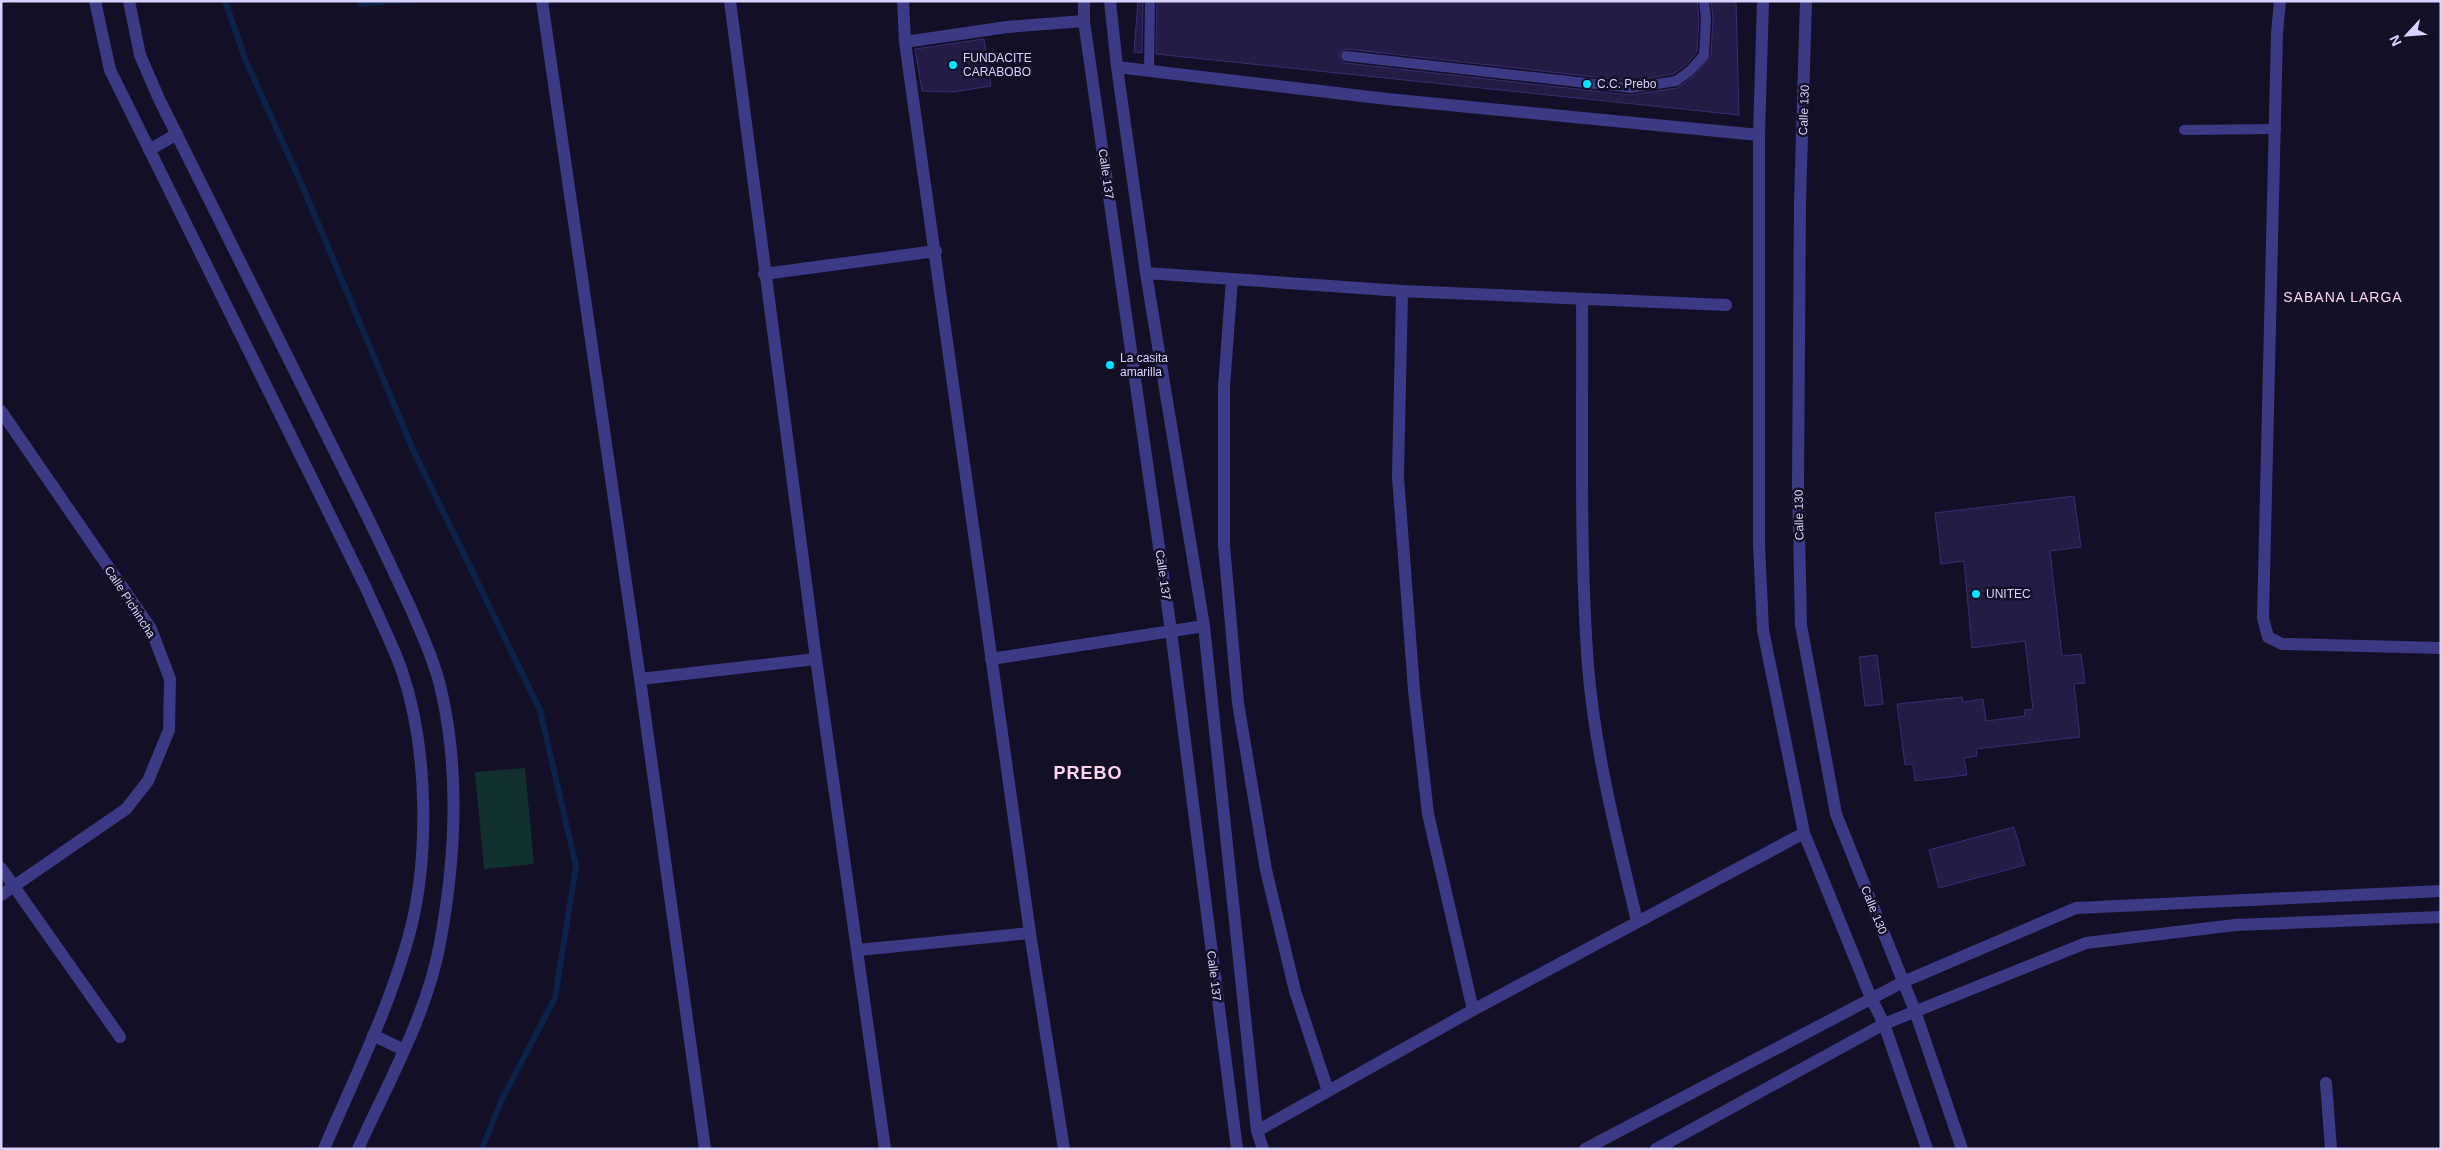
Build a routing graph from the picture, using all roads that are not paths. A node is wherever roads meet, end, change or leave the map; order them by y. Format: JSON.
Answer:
{"nodes":[{"id":1,"x":95,"y":1,"type":"edge"},
{"id":2,"x":128,"y":1,"type":"edge"},
{"id":3,"x":542,"y":1,"type":"edge"},
{"id":4,"x":730,"y":1,"type":"edge"},
{"id":5,"x":903,"y":1,"type":"edge"},
{"id":6,"x":1084,"y":1,"type":"edge"},
{"id":7,"x":1110,"y":1,"type":"edge"},
{"id":8,"x":1150,"y":1,"type":"edge"},
{"id":9,"x":1704,"y":1,"type":"edge"},
{"id":10,"x":1763,"y":1,"type":"edge"},
{"id":11,"x":1806,"y":1,"type":"edge"},
{"id":12,"x":2280,"y":1,"type":"edge"},
{"id":13,"x":1084,"y":21,"type":"junction"},
{"id":14,"x":906,"y":42,"type":"junction"},
{"id":15,"x":1346,"y":56,"type":"dead end"},
{"id":16,"x":1117,"y":67,"type":"junction"},
{"id":17,"x":1149,"y":71,"type":"junction"},
{"id":18,"x":2276,"y":129,"type":"junction"},
{"id":19,"x":2184,"y":130,"type":"dead end"},
{"id":20,"x":177,"y":134,"type":"junction"},
{"id":21,"x":1759,"y":135,"type":"junction"},
{"id":22,"x":149,"y":150,"type":"junction"},
{"id":23,"x":936,"y":251,"type":"junction"},
{"id":24,"x":1146,"y":272,"type":"junction"},
{"id":25,"x":764,"y":274,"type":"junction"},
{"id":26,"x":1232,"y":278,"type":"junction"},
{"id":27,"x":1402,"y":291,"type":"junction"},
{"id":28,"x":1582,"y":299,"type":"junction"},
{"id":29,"x":1726,"y":305,"type":"dead end"},
{"id":30,"x":1,"y":411,"type":"edge"},
{"id":31,"x":1204,"y":626,"type":"junction"},
{"id":32,"x":1171,"y":631,"type":"junction"},
{"id":33,"x":2441,"y":648,"type":"edge"},
{"id":34,"x":816,"y":659,"type":"junction"},
{"id":35,"x":991,"y":659,"type":"junction"},
{"id":36,"x":640,"y":679,"type":"junction"},
{"id":37,"x":1804,"y":833,"type":"junction"},
{"id":38,"x":1,"y":868,"type":"edge"},
{"id":39,"x":14,"y":886,"type":"junction"},
{"id":40,"x":2441,"y":891,"type":"edge"},
{"id":41,"x":1,"y":894,"type":"edge"},
{"id":42,"x":2441,"y":917,"type":"edge"},
{"id":43,"x":1637,"y":921,"type":"junction"},
{"id":44,"x":1030,"y":933,"type":"junction"},
{"id":45,"x":858,"y":950,"type":"junction"},
{"id":46,"x":1903,"y":982,"type":"junction"},
{"id":47,"x":1872,"y":998,"type":"junction"},
{"id":48,"x":1473,"y":1010,"type":"junction"},
{"id":49,"x":1915,"y":1011,"type":"junction"},
{"id":50,"x":1884,"y":1024,"type":"junction"},
{"id":51,"x":373,"y":1035,"type":"junction"},
{"id":52,"x":120,"y":1037,"type":"dead end"},
{"id":53,"x":404,"y":1050,"type":"junction"},
{"id":54,"x":2326,"y":1083,"type":"dead end"},
{"id":55,"x":1328,"y":1091,"type":"junction"},
{"id":56,"x":1257,"y":1131,"type":"junction"},
{"id":57,"x":324,"y":1149,"type":"edge"},
{"id":58,"x":358,"y":1149,"type":"edge"},
{"id":59,"x":705,"y":1149,"type":"edge"},
{"id":60,"x":885,"y":1149,"type":"edge"},
{"id":61,"x":1064,"y":1149,"type":"edge"},
{"id":62,"x":1237,"y":1149,"type":"edge"},
{"id":63,"x":1263,"y":1149,"type":"edge"},
{"id":64,"x":1585,"y":1149,"type":"edge"},
{"id":65,"x":1656,"y":1149,"type":"edge"},
{"id":66,"x":1927,"y":1149,"type":"edge"},
{"id":67,"x":1962,"y":1149,"type":"edge"},
{"id":68,"x":2331,"y":1149,"type":"edge"}],
"edges":[{"from":1,"to":22,"type":"street"},
{"from":2,"to":20,"type":"street"},
{"from":3,"to":36,"type":"street"},
{"from":4,"to":25,"type":"street"},
{"from":5,"to":14,"type":"street"},
{"from":6,"to":13,"type":"street","name":"Calle 137"},
{"from":7,"to":16,"type":"street"},
{"from":8,"to":17,"type":"lane"},
{"from":9,"to":15,"type":"lane"},
{"from":10,"to":21,"type":"street"},
{"from":11,"to":46,"type":"street","name":"Calle 130"},
{"from":12,"to":18,"type":"street"},
{"from":13,"to":14,"type":"street"},
{"from":13,"to":32,"type":"street","name":"Calle 137"},
{"from":14,"to":23,"type":"street"},
{"from":16,"to":17,"type":"street"},
{"from":16,"to":24,"type":"street"},
{"from":17,"to":21,"type":"street"},
{"from":18,"to":19,"type":"lane"},
{"from":18,"to":33,"type":"street"},
{"from":20,"to":22,"type":"street"},
{"from":20,"to":53,"type":"street"},
{"from":21,"to":37,"type":"street"},
{"from":22,"to":51,"type":"street"},
{"from":23,"to":25,"type":"street"},
{"from":23,"to":35,"type":"street"},
{"from":24,"to":26,"type":"street"},
{"from":24,"to":31,"type":"street"},
{"from":25,"to":34,"type":"street"},
{"from":26,"to":27,"type":"street"},
{"from":26,"to":55,"type":"street"},
{"from":27,"to":28,"type":"street"},
{"from":27,"to":48,"type":"street"},
{"from":28,"to":29,"type":"street"},
{"from":28,"to":43,"type":"street"},
{"from":30,"to":39,"type":"street","name":"Calle Pichincha"},
{"from":31,"to":32,"type":"street"},
{"from":31,"to":56,"type":"street"},
{"from":32,"to":35,"type":"street"},
{"from":32,"to":62,"type":"street","name":"Calle 137"},
{"from":34,"to":36,"type":"street"},
{"from":34,"to":45,"type":"street"},
{"from":35,"to":44,"type":"street"},
{"from":36,"to":59,"type":"street"},
{"from":37,"to":43,"type":"street"},
{"from":37,"to":47,"type":"street"},
{"from":38,"to":39,"type":"street"},
{"from":39,"to":41,"type":"street","name":"Calle Pichincha"},
{"from":39,"to":52,"type":"street"},
{"from":40,"to":46,"type":"street"},
{"from":42,"to":49,"type":"street"},
{"from":43,"to":48,"type":"street"},
{"from":44,"to":45,"type":"street"},
{"from":44,"to":61,"type":"street"},
{"from":45,"to":60,"type":"street"},
{"from":46,"to":47,"type":"street"},
{"from":46,"to":49,"type":"street","name":"Calle 130"},
{"from":47,"to":50,"type":"street"},
{"from":47,"to":64,"type":"street"},
{"from":48,"to":55,"type":"street"},
{"from":49,"to":50,"type":"street"},
{"from":49,"to":67,"type":"street","name":"Calle 130"},
{"from":50,"to":65,"type":"street"},
{"from":50,"to":66,"type":"street"},
{"from":51,"to":53,"type":"street"},
{"from":51,"to":57,"type":"street"},
{"from":53,"to":58,"type":"street"},
{"from":54,"to":68,"type":"street"},
{"from":55,"to":56,"type":"street"},
{"from":56,"to":63,"type":"street"}]}
